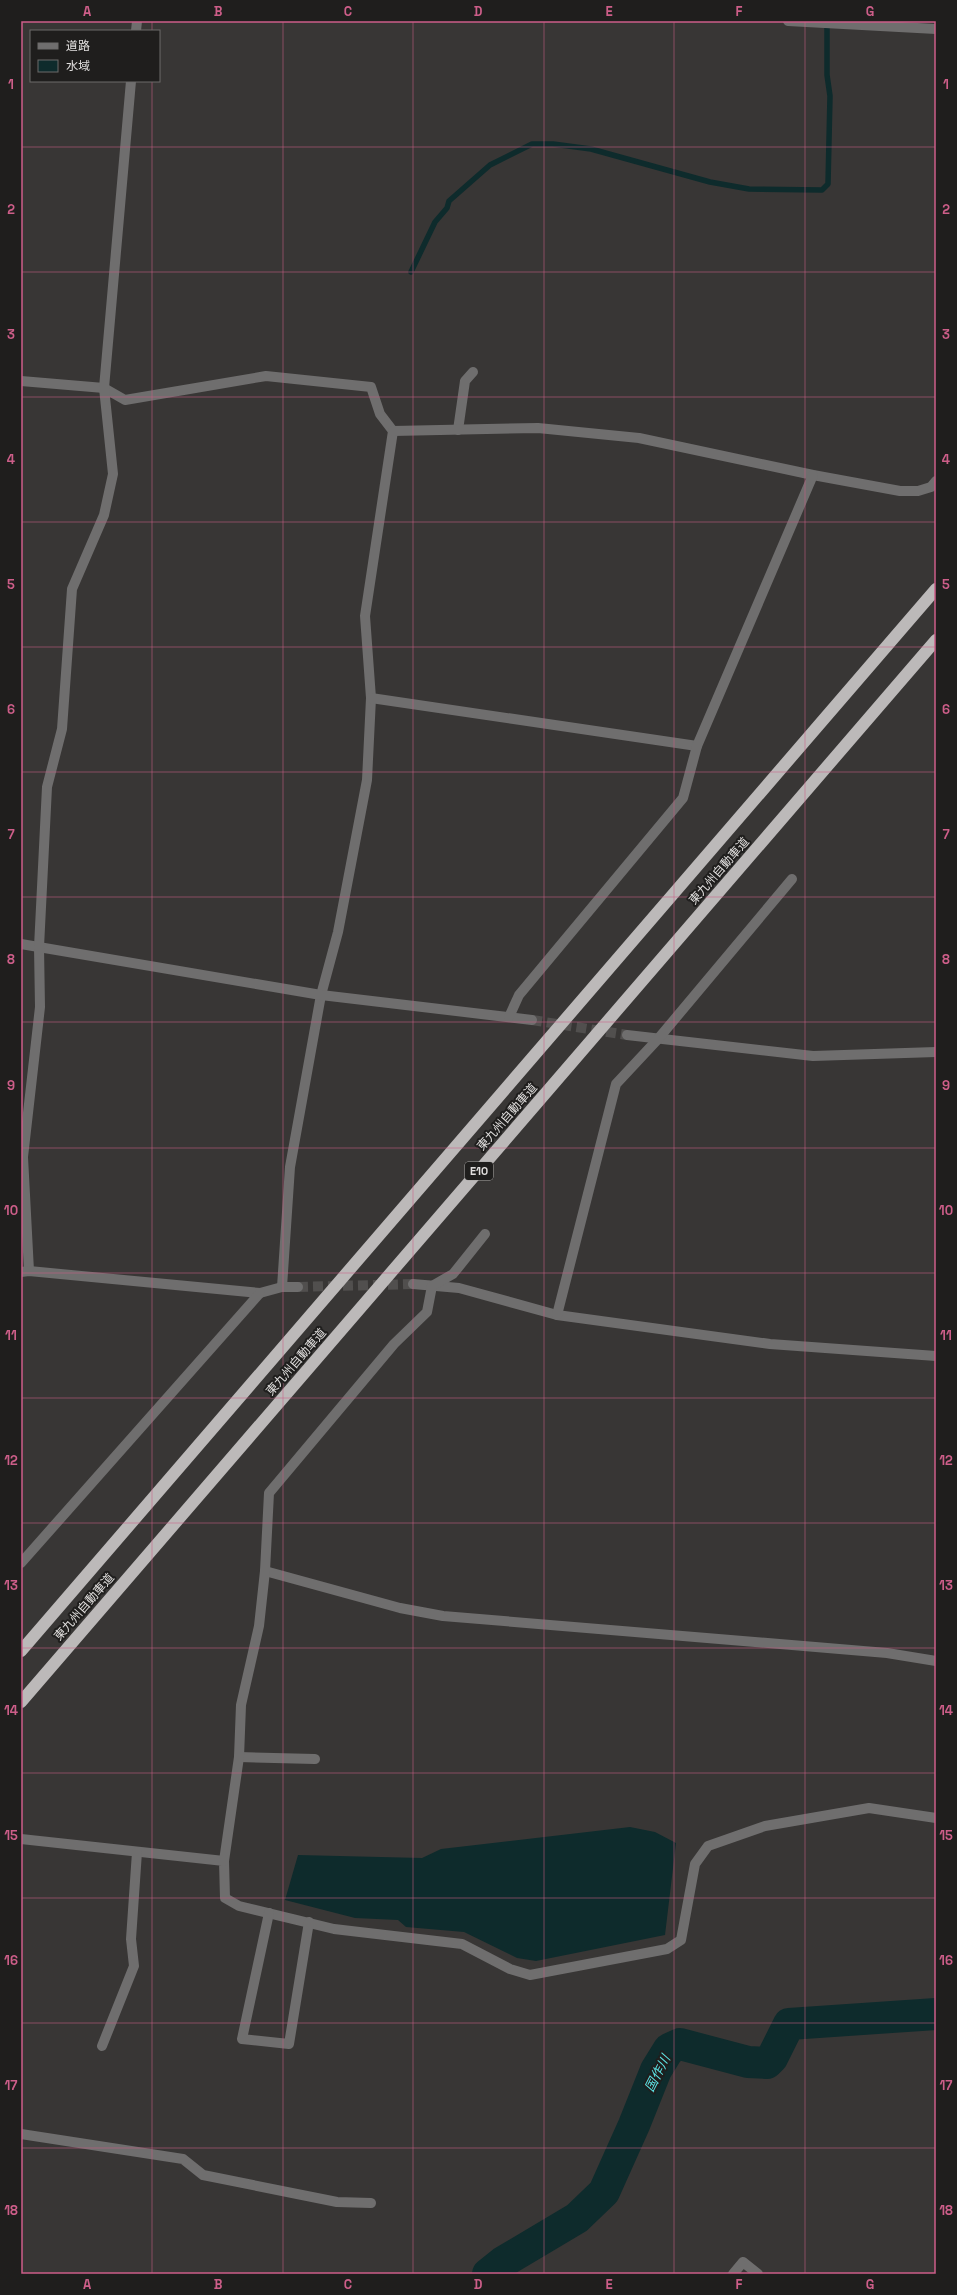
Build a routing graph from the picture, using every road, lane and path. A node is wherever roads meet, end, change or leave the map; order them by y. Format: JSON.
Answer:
{"nodes":[{"id":1,"x":788,"y":21,"type":"edge"},
{"id":2,"x":936,"y":29,"type":"edge"},
{"id":3,"x":131,"y":82,"type":"edge"},
{"id":4,"x":472,"y":372,"type":"dead end"},
{"id":5,"x":21,"y":381,"type":"edge"},
{"id":6,"x":104,"y":388,"type":"junction"},
{"id":7,"x":458,"y":430,"type":"junction"},
{"id":8,"x":393,"y":431,"type":"junction"},
{"id":9,"x":813,"y":475,"type":"junction"},
{"id":10,"x":936,"y":481,"type":"edge"},
{"id":11,"x":936,"y":589,"type":"edge"},
{"id":12,"x":936,"y":640,"type":"edge"},
{"id":13,"x":371,"y":698,"type":"junction"},
{"id":14,"x":696,"y":746,"type":"junction"},
{"id":15,"x":792,"y":879,"type":"dead end"},
{"id":16,"x":21,"y":944,"type":"edge"},
{"id":17,"x":39,"y":947,"type":"junction"},
{"id":18,"x":321,"y":995,"type":"junction"},
{"id":19,"x":509,"y":1017,"type":"junction"},
{"id":20,"x":532,"y":1020,"type":"tunnel mouth"},
{"id":21,"x":627,"y":1036,"type":"tunnel mouth"},
{"id":22,"x":658,"y":1039,"type":"junction"},
{"id":23,"x":936,"y":1052,"type":"edge"},
{"id":24,"x":485,"y":1234,"type":"dead end"},
{"id":25,"x":25,"y":1271,"type":"edge"},
{"id":26,"x":413,"y":1284,"type":"tunnel mouth"},
{"id":27,"x":432,"y":1286,"type":"junction"},
{"id":28,"x":282,"y":1288,"type":"junction"},
{"id":29,"x":298,"y":1288,"type":"tunnel mouth"},
{"id":30,"x":260,"y":1292,"type":"junction"},
{"id":31,"x":557,"y":1315,"type":"junction"},
{"id":32,"x":936,"y":1356,"type":"edge"},
{"id":33,"x":21,"y":1563,"type":"edge"},
{"id":34,"x":265,"y":1571,"type":"junction"},
{"id":35,"x":21,"y":1651,"type":"edge"},
{"id":36,"x":936,"y":1661,"type":"edge"},
{"id":37,"x":21,"y":1702,"type":"edge"},
{"id":38,"x":239,"y":1757,"type":"junction"},
{"id":39,"x":315,"y":1759,"type":"dead end"},
{"id":40,"x":936,"y":1818,"type":"edge"},
{"id":41,"x":21,"y":1839,"type":"edge"},
{"id":42,"x":137,"y":1852,"type":"junction"},
{"id":43,"x":224,"y":1861,"type":"junction"},
{"id":44,"x":269,"y":1913,"type":"junction"},
{"id":45,"x":309,"y":1922,"type":"junction"},
{"id":46,"x":102,"y":2046,"type":"dead end"},
{"id":47,"x":21,"y":2134,"type":"edge"},
{"id":48,"x":371,"y":2203,"type":"dead end"},
{"id":49,"x":733,"y":2274,"type":"edge"},
{"id":50,"x":758,"y":2274,"type":"edge"}],
"edges":[{"from":1,"to":2,"type":"street"},
{"from":3,"to":6,"type":"street"},
{"from":4,"to":7,"type":"street"},
{"from":5,"to":6,"type":"street"},
{"from":6,"to":8,"type":"street"},
{"from":6,"to":17,"type":"street"},
{"from":7,"to":8,"type":"street"},
{"from":7,"to":9,"type":"street"},
{"from":8,"to":13,"type":"street"},
{"from":9,"to":10,"type":"street"},
{"from":9,"to":14,"type":"street"},
{"from":11,"to":35,"type":"highway","name":"東九州自動車道","number":"E10"},
{"from":12,"to":37,"type":"highway","name":"東九州自動車道","number":"E10"},
{"from":13,"to":14,"type":"street"},
{"from":13,"to":18,"type":"street"},
{"from":14,"to":19,"type":"street"},
{"from":15,"to":22,"type":"street"},
{"from":16,"to":17,"type":"street"},
{"from":17,"to":18,"type":"street"},
{"from":17,"to":25,"type":"street"},
{"from":18,"to":19,"type":"street"},
{"from":18,"to":28,"type":"street"},
{"from":19,"to":20,"type":"street"},
{"from":21,"to":22,"type":"street"},
{"from":22,"to":23,"type":"street"},
{"from":22,"to":31,"type":"street"},
{"from":24,"to":27,"type":"street"},
{"from":25,"to":30,"type":"street"},
{"from":26,"to":27,"type":"street"},
{"from":27,"to":31,"type":"street"},
{"from":27,"to":34,"type":"street"},
{"from":28,"to":29,"type":"street"},
{"from":28,"to":30,"type":"street"},
{"from":30,"to":33,"type":"street"},
{"from":31,"to":32,"type":"street"},
{"from":34,"to":36,"type":"street"},
{"from":34,"to":38,"type":"street"},
{"from":38,"to":39,"type":"street"},
{"from":38,"to":43,"type":"street"},
{"from":40,"to":45,"type":"street"},
{"from":41,"to":42,"type":"street"},
{"from":42,"to":43,"type":"street"},
{"from":42,"to":46,"type":"street"},
{"from":43,"to":44,"type":"street"},
{"from":44,"to":45,"type":"street"},
{"from":44,"to":45,"type":"street"},
{"from":47,"to":48,"type":"street"},
{"from":49,"to":50,"type":"street"}]}
